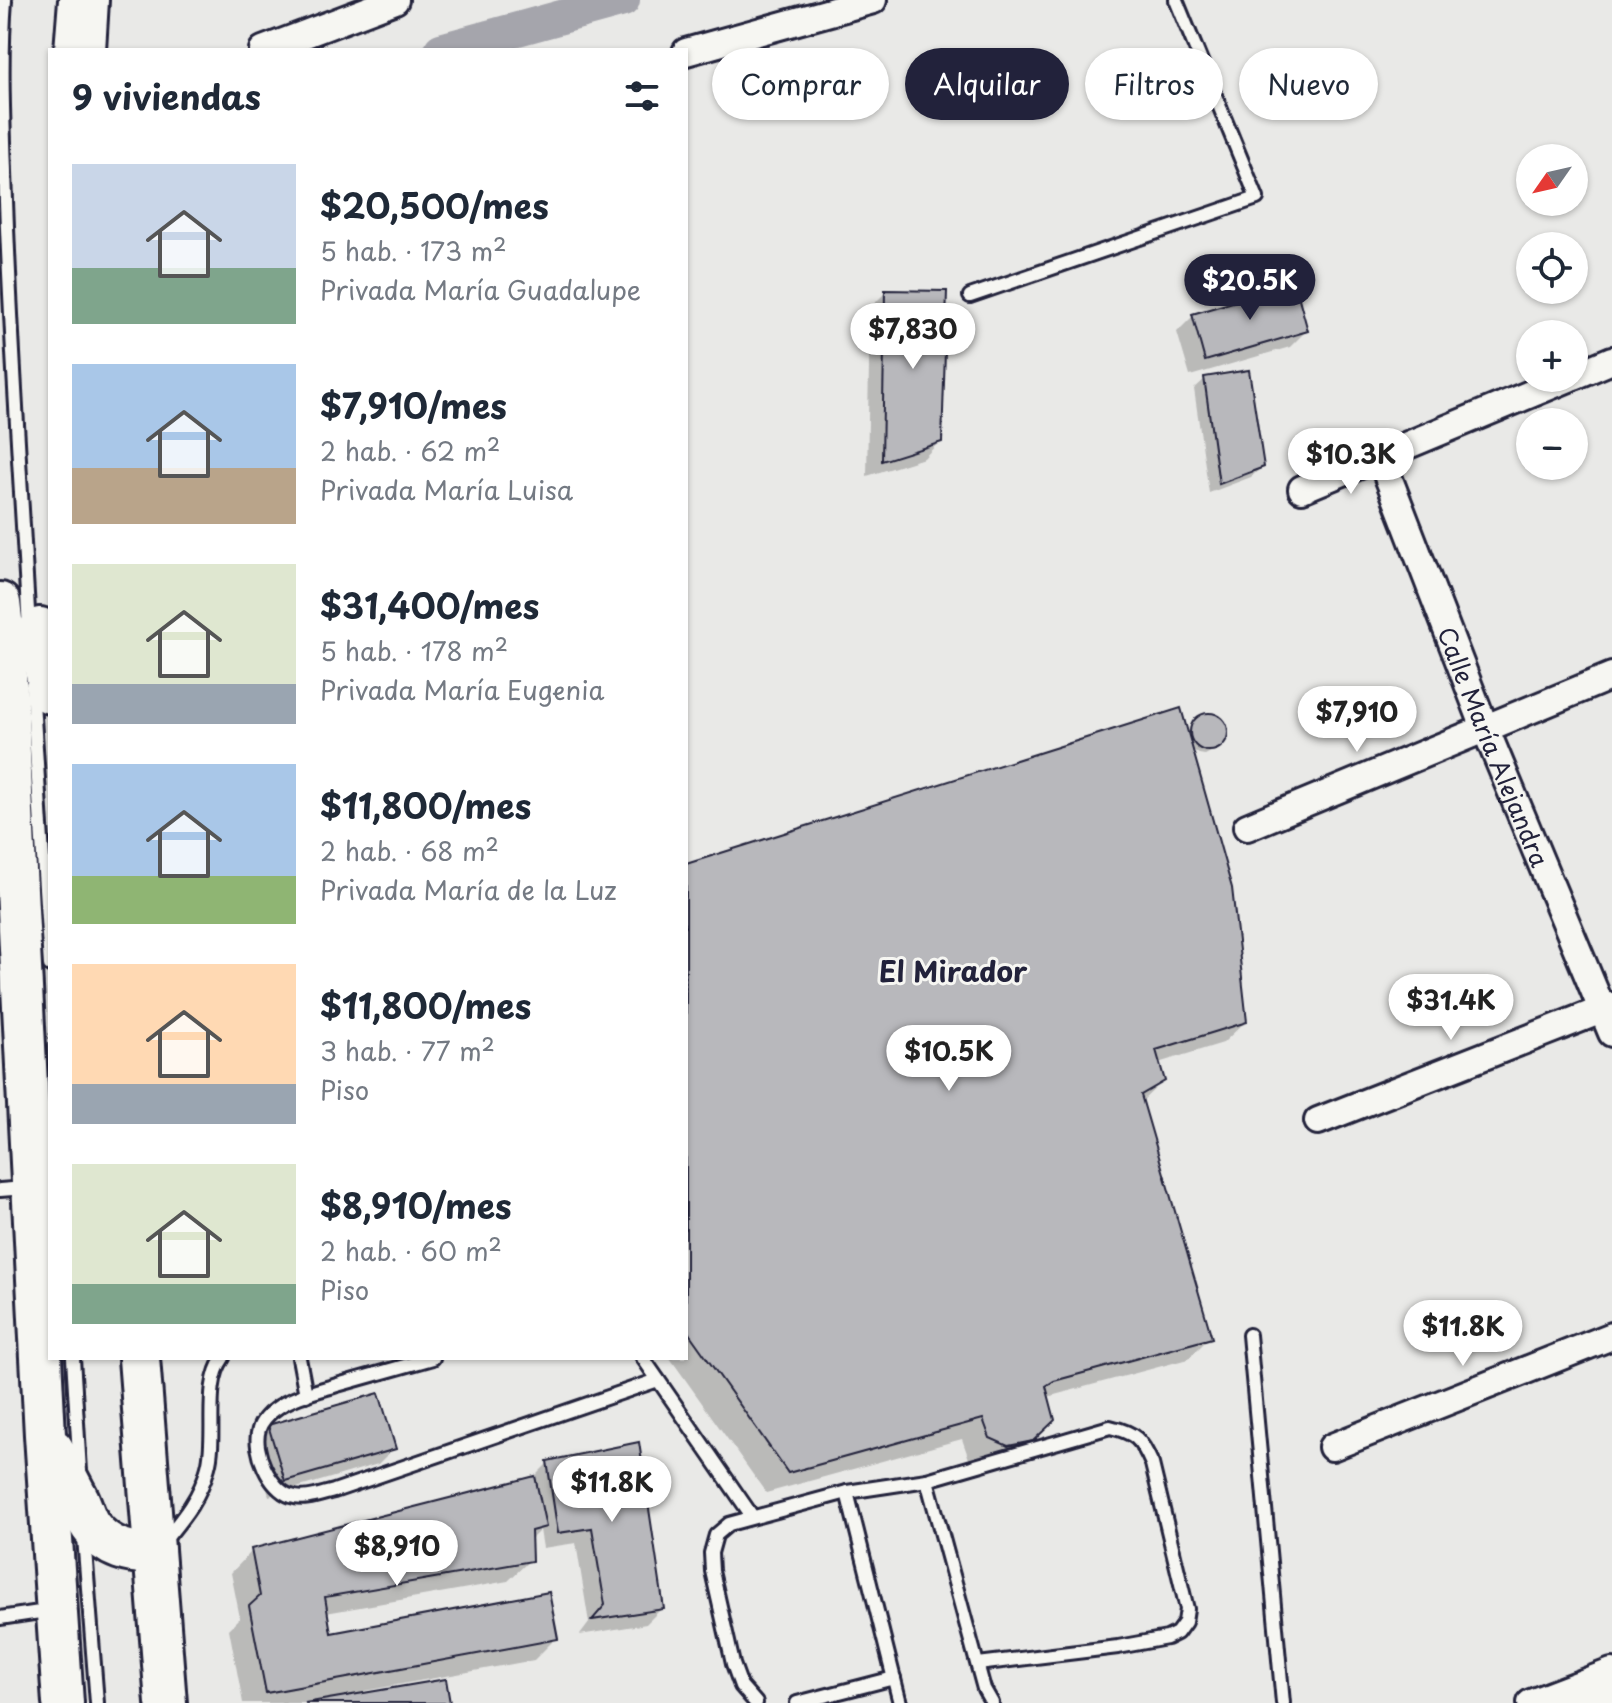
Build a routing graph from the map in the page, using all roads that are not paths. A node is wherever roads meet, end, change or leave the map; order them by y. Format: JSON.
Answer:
{"nodes":[{"id":1,"x":5,"y":0,"type":"edge"},
{"id":2,"x":65,"y":0,"type":"edge"},
{"id":3,"x":88,"y":0,"type":"edge"},
{"id":4,"x":395,"y":0,"type":"edge"},
{"id":5,"x":873,"y":0,"type":"edge"},
{"id":6,"x":1176,"y":0,"type":"edge"},
{"id":7,"x":61,"y":48,"type":"edge"},
{"id":8,"x":85,"y":48,"type":"edge"},
{"id":9,"x":268,"y":48,"type":"edge"},
{"id":10,"x":688,"y":51,"type":"edge"},
{"id":11,"x":970,"y":296,"type":"dead end"},
{"id":12,"x":1612,"y":360,"type":"edge"},
{"id":13,"x":1588,"y":370,"type":"edge"},
{"id":14,"x":1535,"y":392,"type":"edge"},
{"id":15,"x":1380,"y":456,"type":"junction"},
{"id":16,"x":1302,"y":489,"type":"dead end"},
{"id":17,"x":21,"y":627,"type":"edge"},
{"id":18,"x":1612,"y":676,"type":"edge"},
{"id":19,"x":31,"y":689,"type":"edge"},
{"id":20,"x":1485,"y":728,"type":"junction"},
{"id":21,"x":1247,"y":827,"type":"dead end"},
{"id":22,"x":48,"y":936,"type":"edge"},
{"id":23,"x":1609,"y":1017,"type":"edge"},
{"id":24,"x":1318,"y":1121,"type":"dead end"},
{"id":25,"x":16,"y":1189,"type":"edge"},
{"id":26,"x":1249,"y":1335,"type":"dead end"},
{"id":27,"x":1612,"y":1336,"type":"edge"},
{"id":28,"x":73,"y":1360,"type":"edge"},
{"id":29,"x":139,"y":1360,"type":"edge"},
{"id":30,"x":222,"y":1360,"type":"edge"},
{"id":31,"x":299,"y":1360,"type":"edge"},
{"id":32,"x":426,"y":1360,"type":"edge"},
{"id":33,"x":644,"y":1360,"type":"edge"},
{"id":34,"x":658,"y":1380,"type":"junction"},
{"id":35,"x":306,"y":1395,"type":"junction"},
{"id":36,"x":45,"y":1435,"type":"junction"},
{"id":37,"x":1332,"y":1447,"type":"dead end"},
{"id":38,"x":927,"y":1480,"type":"junction"},
{"id":39,"x":847,"y":1492,"type":"junction"},
{"id":40,"x":82,"y":1505,"type":"junction"},
{"id":41,"x":752,"y":1516,"type":"junction"},
{"id":42,"x":142,"y":1553,"type":"junction"},
{"id":43,"x":56,"y":1610,"type":"junction"},
{"id":44,"x":0,"y":1618,"type":"edge"},
{"id":45,"x":978,"y":1664,"type":"junction"},
{"id":46,"x":1612,"y":1672,"type":"edge"},
{"id":47,"x":894,"y":1678,"type":"junction"},
{"id":48,"x":1612,"y":1690,"type":"edge"},
{"id":49,"x":63,"y":1703,"type":"edge"},
{"id":50,"x":97,"y":1703,"type":"edge"},
{"id":51,"x":166,"y":1703,"type":"edge"},
{"id":52,"x":756,"y":1703,"type":"edge"},
{"id":53,"x":797,"y":1703,"type":"edge"},
{"id":54,"x":900,"y":1703,"type":"edge"},
{"id":55,"x":992,"y":1703,"type":"edge"},
{"id":56,"x":1283,"y":1703,"type":"edge"},
{"id":57,"x":1531,"y":1703,"type":"edge"},
{"id":58,"x":1584,"y":1703,"type":"edge"}],
"edges":[{"from":1,"to":17,"type":"lane"},
{"from":2,"to":7,"type":"lane"},
{"from":3,"to":8,"type":"main road"},
{"from":4,"to":9,"type":"street"},
{"from":5,"to":10,"type":"street"},
{"from":6,"to":11,"type":"lane"},
{"from":12,"to":13,"type":"street"},
{"from":14,"to":15,"type":"street"},
{"from":15,"to":16,"type":"street"},
{"from":15,"to":20,"type":"street","name":"Calle María Alejandra"},
{"from":17,"to":19,"type":"main road"},
{"from":18,"to":20,"type":"street"},
{"from":19,"to":22,"type":"lane"},
{"from":19,"to":25,"type":"main road"},
{"from":20,"to":21,"type":"street"},
{"from":20,"to":23,"type":"street","name":"Calle María Alejandra"},
{"from":23,"to":24,"type":"street"},
{"from":25,"to":36,"type":"main road"},
{"from":26,"to":56,"type":"lane"},
{"from":27,"to":37,"type":"street"},
{"from":28,"to":40,"type":"lane"},
{"from":29,"to":42,"type":"main road"},
{"from":30,"to":42,"type":"lane"},
{"from":31,"to":35,"type":"lane"},
{"from":32,"to":35,"type":"lane"},
{"from":33,"to":34,"type":"lane"},
{"from":34,"to":35,"type":"lane"},
{"from":34,"to":41,"type":"lane"},
{"from":36,"to":40,"type":"main road"},
{"from":36,"to":43,"type":"main road"},
{"from":38,"to":39,"type":"lane"},
{"from":38,"to":45,"type":"lane"},
{"from":38,"to":45,"type":"lane"},
{"from":39,"to":41,"type":"lane"},
{"from":39,"to":47,"type":"lane"},
{"from":40,"to":42,"type":"main road"},
{"from":40,"to":50,"type":"lane"},
{"from":41,"to":52,"type":"lane"},
{"from":42,"to":51,"type":"main road"},
{"from":43,"to":44,"type":"lane"},
{"from":43,"to":49,"type":"main road"},
{"from":45,"to":55,"type":"lane"},
{"from":46,"to":57,"type":"street"},
{"from":47,"to":53,"type":"lane"},
{"from":47,"to":54,"type":"lane"},
{"from":48,"to":58,"type":"main road"}]}
